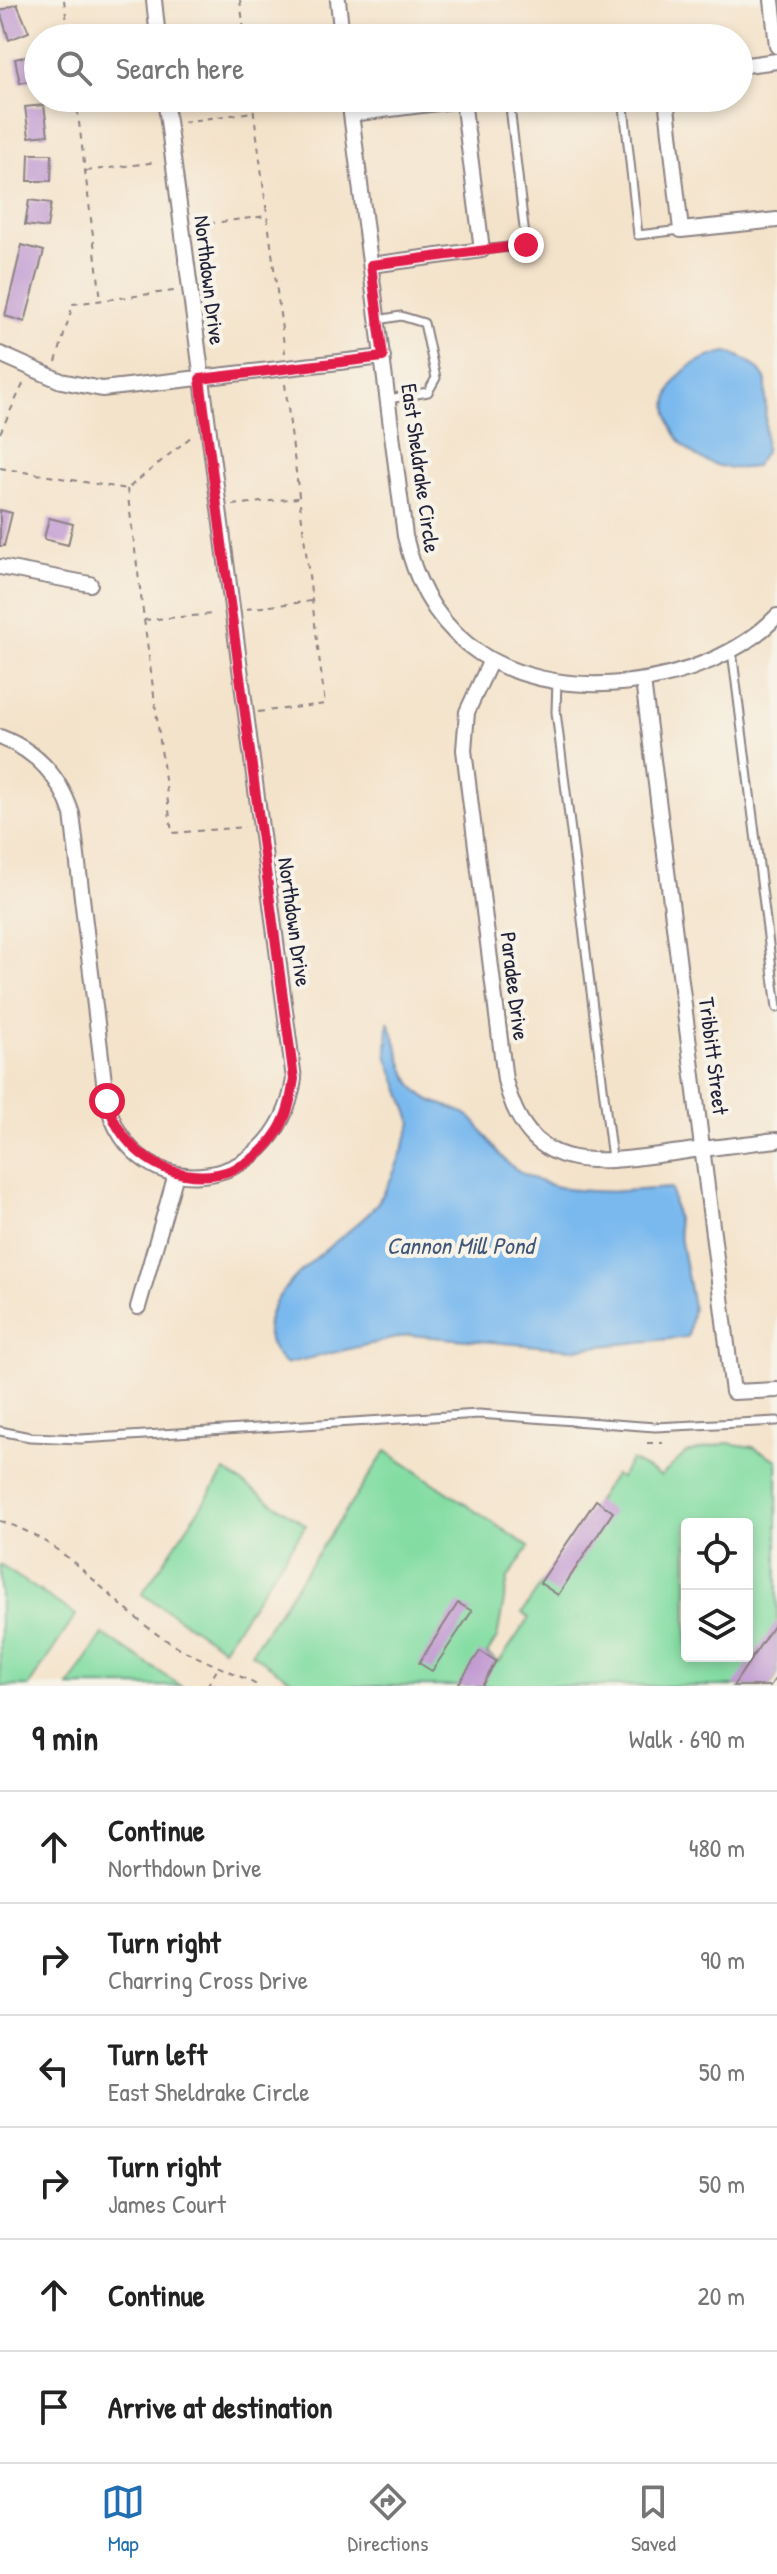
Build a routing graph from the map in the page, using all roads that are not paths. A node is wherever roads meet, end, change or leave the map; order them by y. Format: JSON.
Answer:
{"nodes":[{"id":1,"x":154,"y":0,"type":"edge"},
{"id":2,"x":338,"y":0,"type":"edge"},
{"id":3,"x":346,"y":0,"type":"edge"},
{"id":4,"x":772,"y":0,"type":"edge"},
{"id":5,"x":157,"y":24,"type":"edge"},
{"id":6,"x":341,"y":24,"type":"edge"},
{"id":7,"x":777,"y":46,"type":"edge"},
{"id":8,"x":777,"y":61,"type":"edge"},
{"id":9,"x":753,"y":64,"type":"edge"},
{"id":10,"x":167,"y":112,"type":"edge"},
{"id":11,"x":367,"y":112,"type":"edge"},
{"id":12,"x":471,"y":112,"type":"edge"},
{"id":13,"x":511,"y":112,"type":"edge"},
{"id":14,"x":625,"y":112,"type":"edge"},
{"id":15,"x":668,"y":112,"type":"edge"},
{"id":16,"x":351,"y":114,"type":"joint"},
{"id":17,"x":777,"y":220,"type":"edge"},
{"id":18,"x":681,"y":230,"type":"junction"},
{"id":19,"x":482,"y":250,"type":"junction"},
{"id":20,"x":371,"y":265,"type":"junction"},
{"id":21,"x":378,"y":320,"type":"junction"},
{"id":22,"x":0,"y":354,"type":"edge"},
{"id":23,"x":383,"y":357,"type":"junction"},
{"id":24,"x":200,"y":379,"type":"junction"},
{"id":25,"x":389,"y":399,"type":"junction"},
{"id":26,"x":0,"y":567,"type":"edge"},
{"id":27,"x":90,"y":584,"type":"dead end"},
{"id":28,"x":777,"y":616,"type":"edge"},
{"id":29,"x":732,"y":651,"type":"junction"},
{"id":30,"x":491,"y":660,"type":"junction"},
{"id":31,"x":557,"y":680,"type":"junction"},
{"id":32,"x":643,"y":681,"type":"junction"},
{"id":33,"x":0,"y":737,"type":"edge"},
{"id":34,"x":777,"y":1008,"type":"edge"},
{"id":35,"x":777,"y":1140,"type":"edge"},
{"id":36,"x":704,"y":1148,"type":"junction"},
{"id":37,"x":612,"y":1162,"type":"junction"},
{"id":38,"x":176,"y":1174,"type":"junction"},
{"id":39,"x":138,"y":1307,"type":"dead end"},
{"id":40,"x":777,"y":1390,"type":"edge"},
{"id":41,"x":777,"y":1421,"type":"edge"},
{"id":42,"x":0,"y":1431,"type":"edge"}],
"edges":[{"from":1,"to":5,"type":"street"},
{"from":2,"to":3,"type":"street"},
{"from":2,"to":6,"type":"street"},
{"from":4,"to":7,"type":"street"},
{"from":8,"to":9,"type":"street"},
{"from":10,"to":24,"type":"street","name":"Northdown Drive"},
{"from":11,"to":16,"type":"street"},
{"from":12,"to":19,"type":"street"},
{"from":13,"to":19,"type":"lane"},
{"from":14,"to":18,"type":"lane"},
{"from":15,"to":18,"type":"street"},
{"from":16,"to":20,"type":"street","name":"East Sheldrake Circle"},
{"from":17,"to":18,"type":"street"},
{"from":19,"to":20,"type":"street"},
{"from":20,"to":21,"type":"street","name":"East Sheldrake Circle"},
{"from":21,"to":23,"type":"street","name":"East Sheldrake Circle"},
{"from":21,"to":25,"type":"lane"},
{"from":22,"to":24,"type":"street"},
{"from":23,"to":24,"type":"street"},
{"from":23,"to":25,"type":"street","name":"East Sheldrake Circle"},
{"from":24,"to":38,"type":"street","name":"Northdown Drive"},
{"from":25,"to":30,"type":"street","name":"East Sheldrake Circle"},
{"from":26,"to":27,"type":"street"},
{"from":28,"to":29,"type":"street","name":"East Sheldrake Circle"},
{"from":29,"to":32,"type":"street","name":"East Sheldrake Circle"},
{"from":29,"to":34,"type":"lane"},
{"from":30,"to":31,"type":"street","name":"East Sheldrake Circle"},
{"from":30,"to":37,"type":"street","name":"Paradee Drive"},
{"from":31,"to":32,"type":"street","name":"East Sheldrake Circle"},
{"from":31,"to":37,"type":"lane"},
{"from":32,"to":36,"type":"street","name":"Tribbitt Street"},
{"from":33,"to":38,"type":"street","name":"Northdown Drive"},
{"from":35,"to":36,"type":"street","name":"Paradee Drive"},
{"from":36,"to":37,"type":"street","name":"Paradee Drive"},
{"from":36,"to":40,"type":"street","name":"Tribbitt Street"},
{"from":38,"to":39,"type":"street"},
{"from":41,"to":42,"type":"lane"}]}
